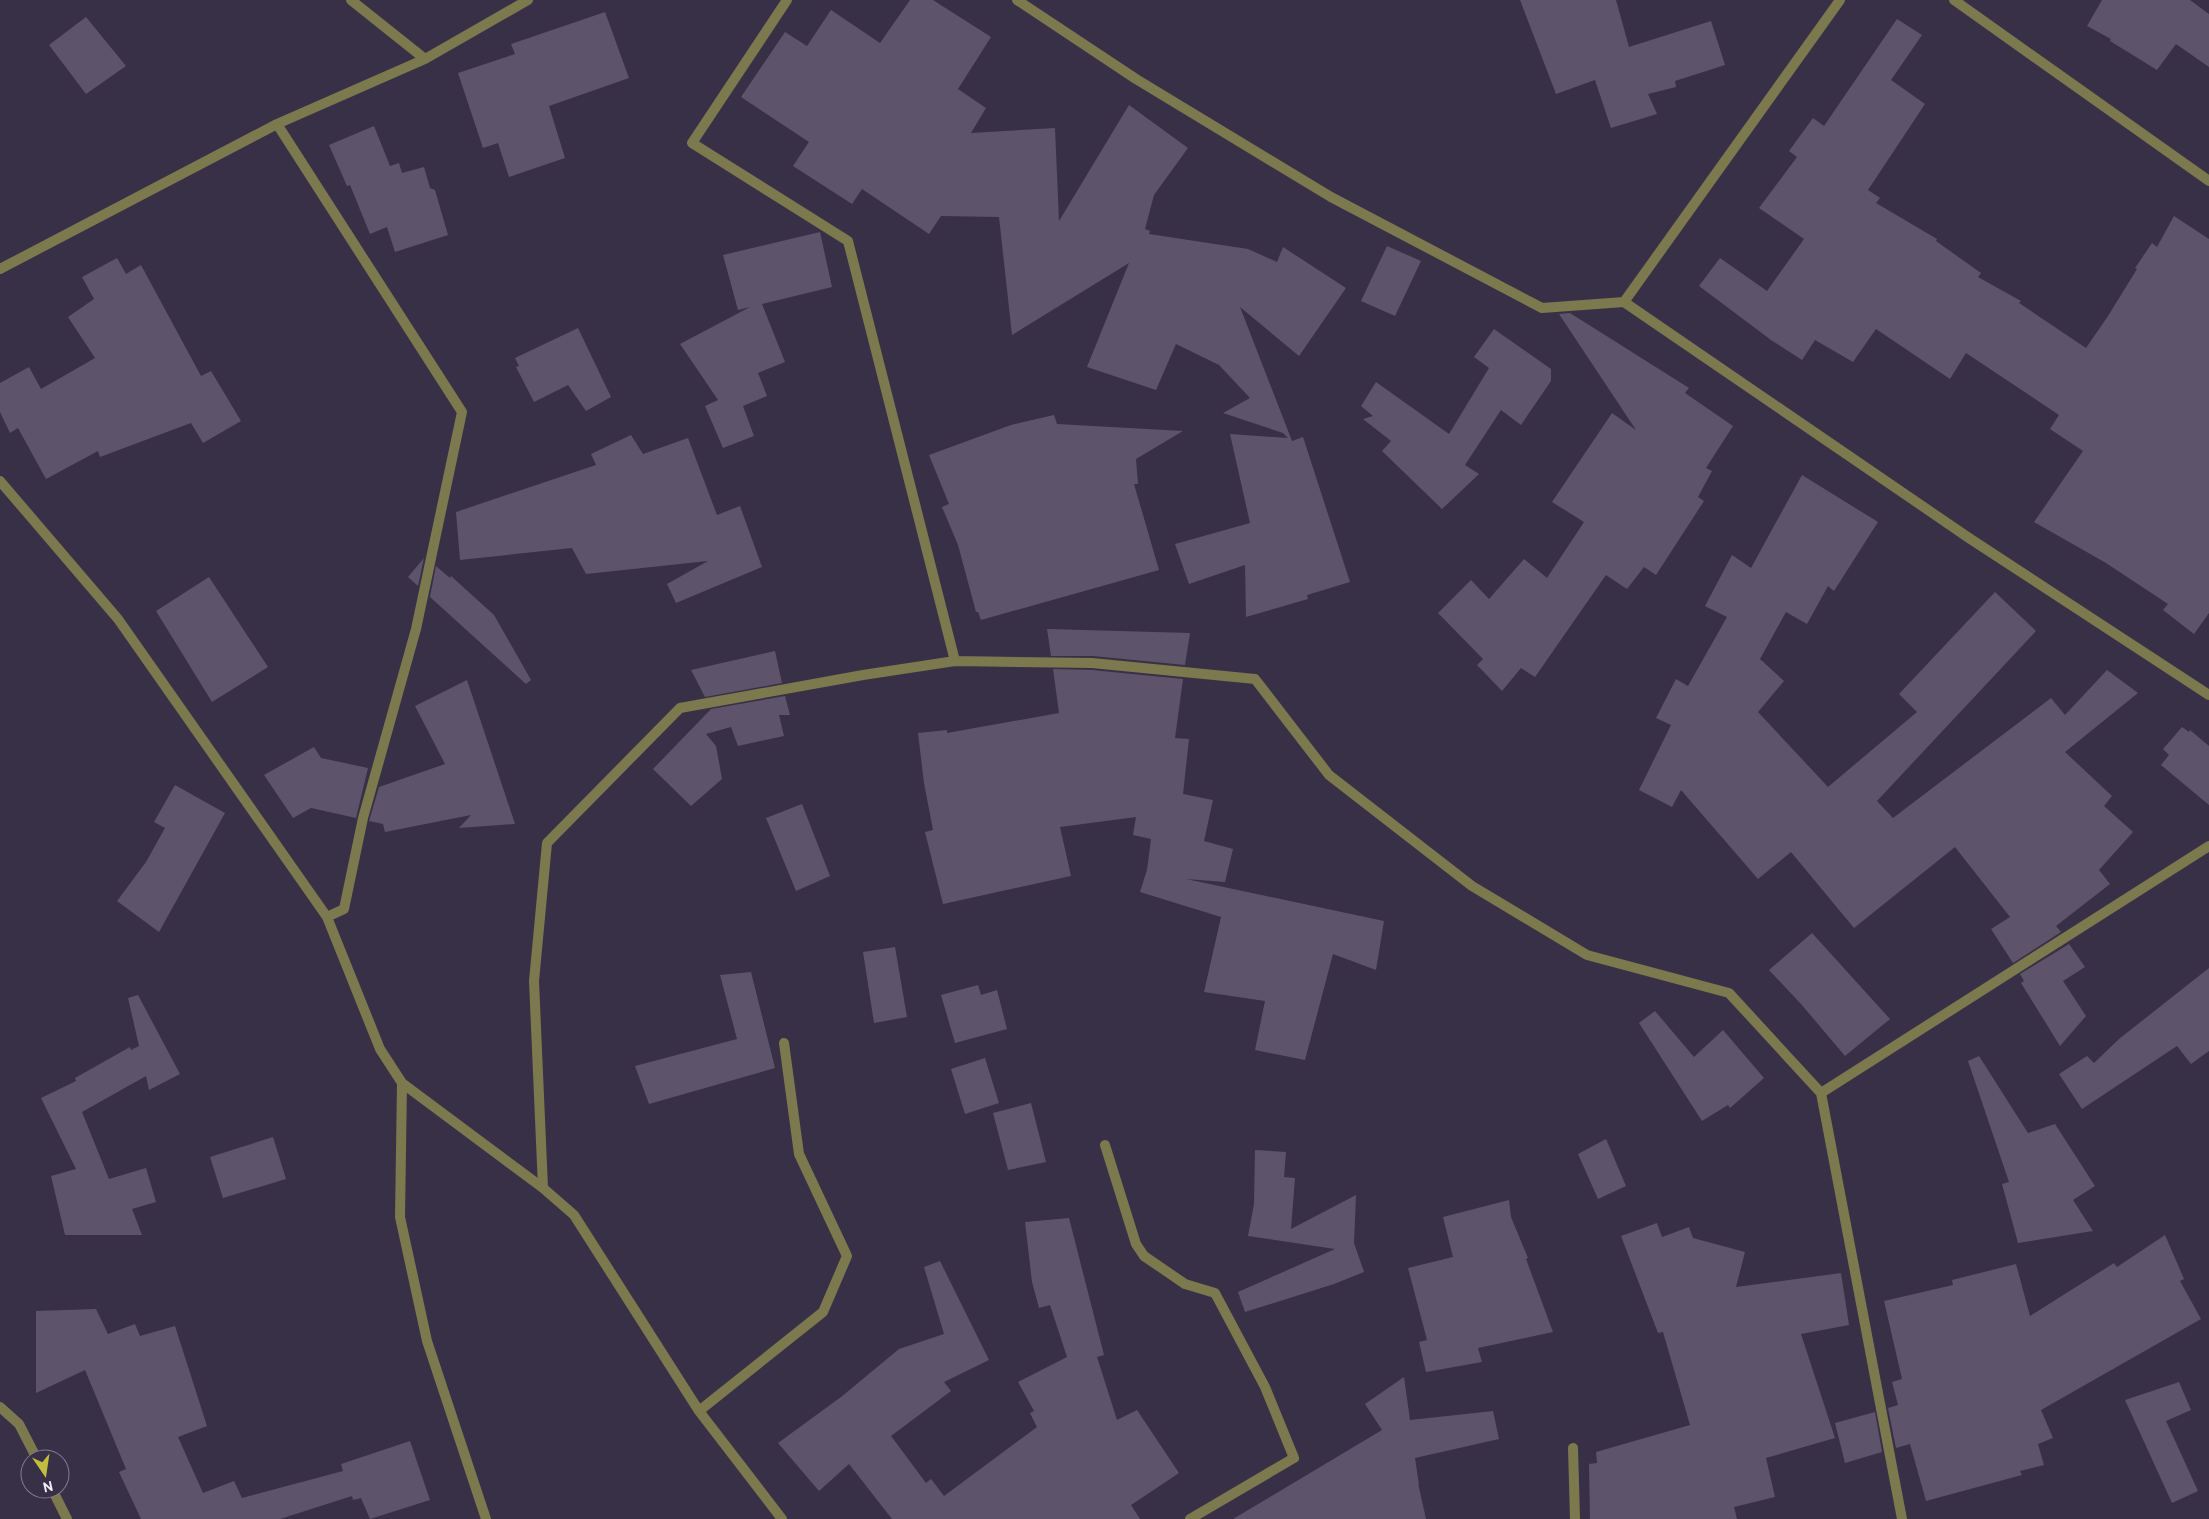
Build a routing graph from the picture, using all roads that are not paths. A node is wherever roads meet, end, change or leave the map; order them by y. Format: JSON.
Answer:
{"nodes":[{"id":1,"x":351,"y":0,"type":"edge"},
{"id":2,"x":528,"y":0,"type":"edge"},
{"id":3,"x":787,"y":0,"type":"edge"},
{"id":4,"x":1017,"y":0,"type":"edge"},
{"id":5,"x":1840,"y":0,"type":"edge"},
{"id":6,"x":1954,"y":0,"type":"edge"},
{"id":7,"x":425,"y":58,"type":"junction"},
{"id":8,"x":277,"y":124,"type":"junction"},
{"id":9,"x":2209,"y":181,"type":"edge"},
{"id":10,"x":0,"y":269,"type":"edge"},
{"id":11,"x":1624,"y":302,"type":"junction"},
{"id":12,"x":0,"y":481,"type":"edge"},
{"id":13,"x":955,"y":661,"type":"junction"},
{"id":14,"x":2209,"y":695,"type":"edge"},
{"id":15,"x":2209,"y":846,"type":"edge"},
{"id":16,"x":327,"y":917,"type":"junction"},
{"id":17,"x":784,"y":1043,"type":"dead end"},
{"id":18,"x":402,"y":1083,"type":"junction"},
{"id":19,"x":1821,"y":1093,"type":"junction"},
{"id":20,"x":1105,"y":1145,"type":"dead end"},
{"id":21,"x":543,"y":1188,"type":"junction"},
{"id":22,"x":0,"y":1407,"type":"edge"},
{"id":23,"x":699,"y":1411,"type":"junction"},
{"id":24,"x":1573,"y":1448,"type":"dead end"},
{"id":25,"x":32,"y":1449,"type":"edge"},
{"id":26,"x":57,"y":1499,"type":"edge"},
{"id":27,"x":67,"y":1519,"type":"edge"},
{"id":28,"x":486,"y":1519,"type":"edge"},
{"id":29,"x":782,"y":1519,"type":"edge"},
{"id":30,"x":1190,"y":1519,"type":"edge"},
{"id":31,"x":1575,"y":1519,"type":"edge"},
{"id":32,"x":1902,"y":1519,"type":"edge"}],
"edges":[{"from":1,"to":7,"type":"street"},
{"from":2,"to":7,"type":"street"},
{"from":3,"to":13,"type":"street"},
{"from":4,"to":11,"type":"street"},
{"from":5,"to":11,"type":"street"},
{"from":6,"to":9,"type":"street"},
{"from":7,"to":8,"type":"street"},
{"from":8,"to":10,"type":"street"},
{"from":8,"to":16,"type":"street"},
{"from":11,"to":14,"type":"street"},
{"from":12,"to":16,"type":"street"},
{"from":13,"to":19,"type":"street"},
{"from":13,"to":21,"type":"street"},
{"from":15,"to":19,"type":"street"},
{"from":16,"to":18,"type":"street"},
{"from":17,"to":23,"type":"street"},
{"from":18,"to":21,"type":"street"},
{"from":18,"to":28,"type":"street"},
{"from":19,"to":32,"type":"street"},
{"from":20,"to":30,"type":"street"},
{"from":21,"to":23,"type":"street"},
{"from":22,"to":25,"type":"street"},
{"from":23,"to":29,"type":"street"},
{"from":24,"to":31,"type":"street"},
{"from":26,"to":27,"type":"street"}]}
